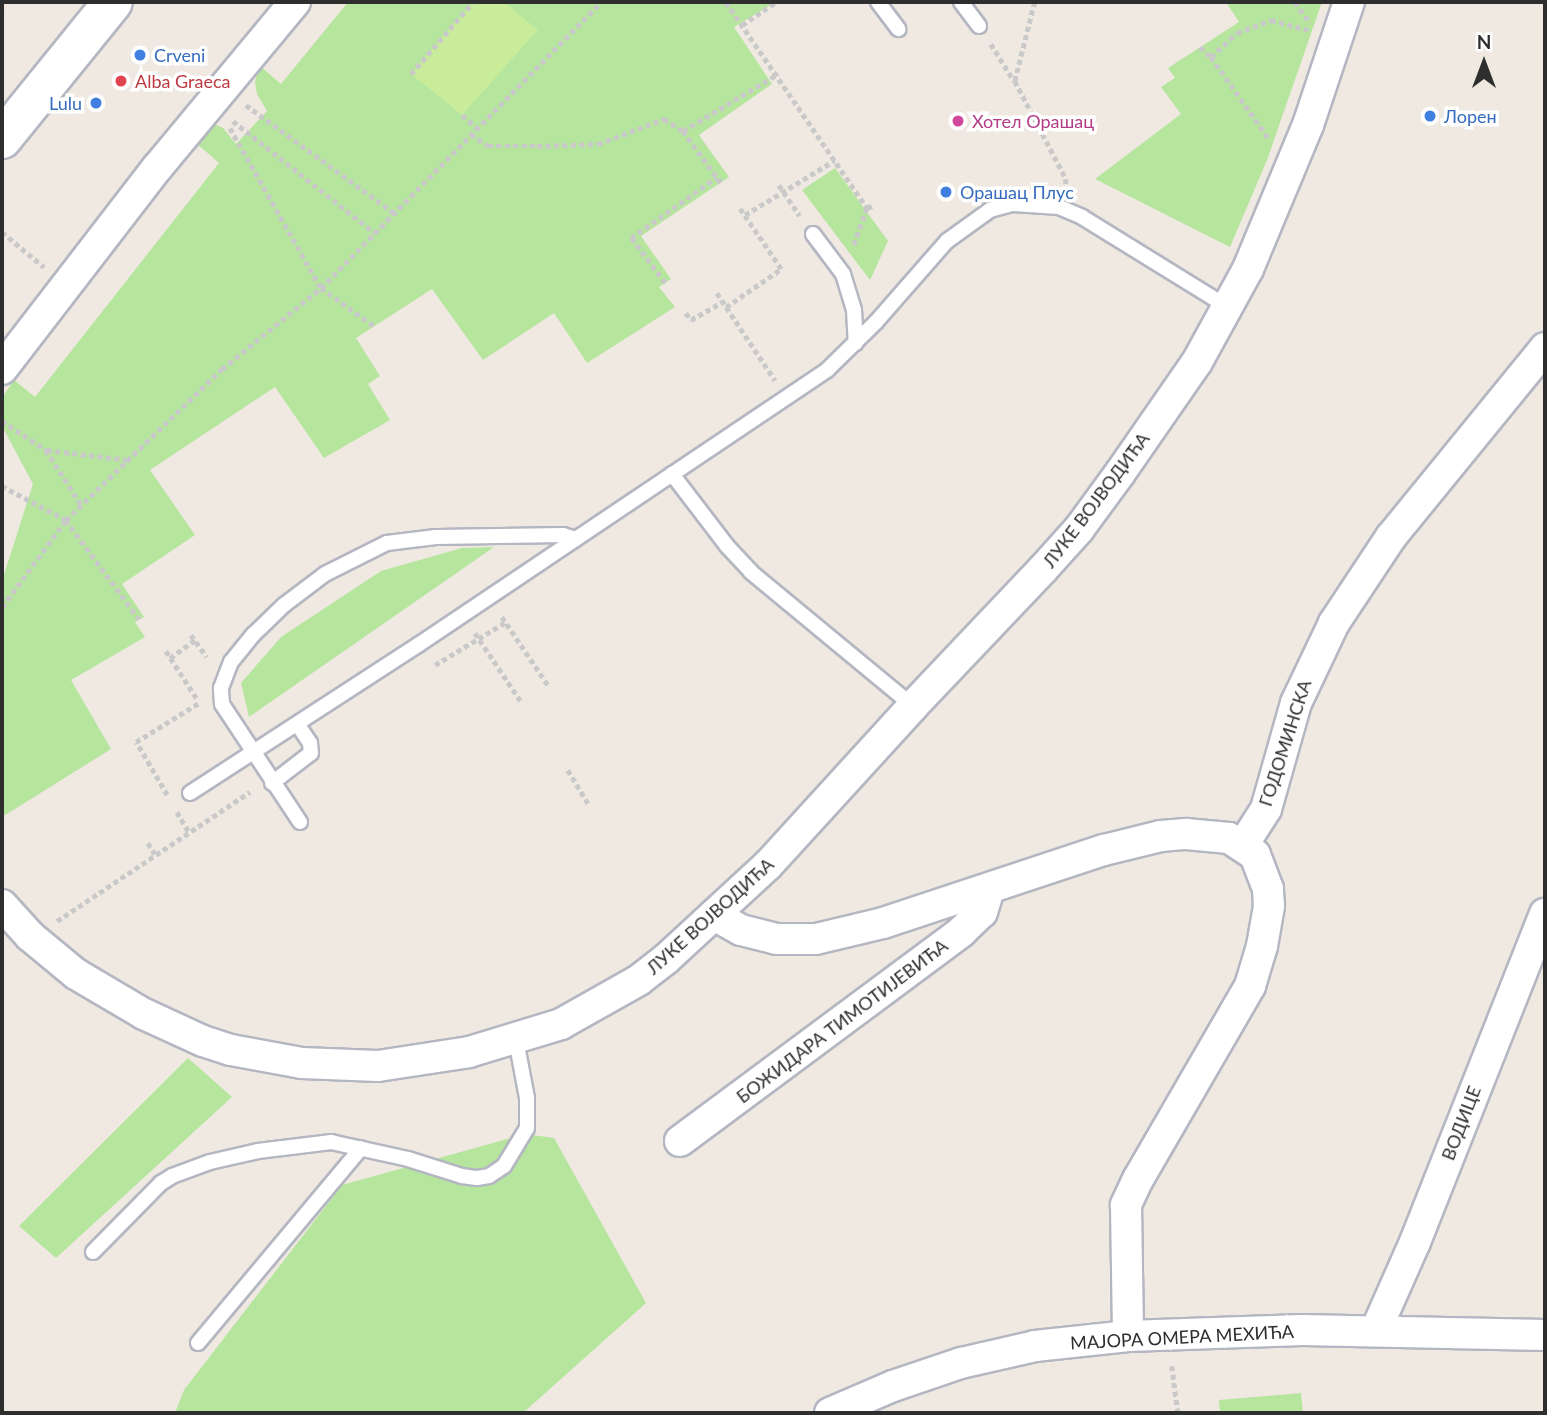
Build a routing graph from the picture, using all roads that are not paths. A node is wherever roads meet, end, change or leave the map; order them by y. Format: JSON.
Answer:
{"nodes":[{"id":1,"x":113,"y":2,"type":"edge"},
{"id":2,"x":295,"y":2,"type":"edge"},
{"id":3,"x":878,"y":2,"type":"edge"},
{"id":4,"x":961,"y":2,"type":"edge"},
{"id":5,"x":1349,"y":2,"type":"edge"},
{"id":6,"x":979,"y":26,"type":"road end"},
{"id":7,"x":898,"y":29,"type":"dead end"},
{"id":8,"x":2,"y":139,"type":"edge"},
{"id":9,"x":813,"y":234,"type":"road end"},
{"id":10,"x":1228,"y":307,"type":"junction"},
{"id":11,"x":856,"y":343,"type":"junction"},
{"id":12,"x":1545,"y":348,"type":"edge"},
{"id":13,"x":2,"y":369,"type":"edge"},
{"id":14,"x":672,"y":474,"type":"junction"},
{"id":15,"x":575,"y":539,"type":"junction"},
{"id":16,"x":913,"y":706,"type":"junction"},
{"id":17,"x":296,"y":724,"type":"junction"},
{"id":18,"x":252,"y":753,"type":"junction"},
{"id":19,"x":271,"y":781,"type":"junction"},
{"id":20,"x":190,"y":793,"type":"dead end"},
{"id":21,"x":300,"y":822,"type":"dead end"},
{"id":22,"x":1243,"y":845,"type":"junction"},
{"id":23,"x":989,"y":889,"type":"junction"},
{"id":24,"x":2,"y":905,"type":"edge"},
{"id":25,"x":1545,"y":914,"type":"edge"},
{"id":26,"x":714,"y":915,"type":"junction"},
{"id":27,"x":516,"y":1040,"type":"junction"},
{"id":28,"x":680,"y":1141,"type":"dead end"},
{"id":29,"x":361,"y":1148,"type":"junction"},
{"id":30,"x":93,"y":1252,"type":"dead end"},
{"id":31,"x":1376,"y":1331,"type":"junction"},
{"id":32,"x":1545,"y":1335,"type":"edge"},
{"id":33,"x":1128,"y":1336,"type":"junction"},
{"id":34,"x":198,"y":1343,"type":"dead end"},
{"id":35,"x":830,"y":1413,"type":"edge"}],
"edges":[{"from":1,"to":8,"type":"main road"},
{"from":2,"to":13,"type":"street"},
{"from":3,"to":7,"type":"lane"},
{"from":4,"to":6,"type":"lane"},
{"from":5,"to":10,"type":"street","name":"ЛУКЕ ВОЈВОДИЋА"},
{"from":9,"to":11,"type":"lane"},
{"from":10,"to":11,"type":"lane"},
{"from":10,"to":16,"type":"street","name":"ЛУКЕ ВОЈВОДИЋА"},
{"from":11,"to":14,"type":"lane"},
{"from":12,"to":22,"type":"street","name":"ГОДОМИНСКА"},
{"from":14,"to":15,"type":"lane"},
{"from":14,"to":16,"type":"lane"},
{"from":15,"to":17,"type":"lane"},
{"from":15,"to":18,"type":"lane"},
{"from":16,"to":26,"type":"street","name":"ЛУКЕ ВОЈВОДИЋА"},
{"from":17,"to":18,"type":"lane"},
{"from":17,"to":19,"type":"lane"},
{"from":18,"to":19,"type":"lane"},
{"from":18,"to":20,"type":"lane"},
{"from":19,"to":21,"type":"lane"},
{"from":22,"to":23,"type":"street"},
{"from":22,"to":33,"type":"street"},
{"from":23,"to":26,"type":"street"},
{"from":23,"to":28,"type":"street","name":"БОЖИДАРА ТИМОТИЈЕВИЋА"},
{"from":24,"to":27,"type":"street","name":"ЛУКЕ ВОЈВОДИЋА"},
{"from":25,"to":31,"type":"street","name":"ВОДИЦЕ"},
{"from":26,"to":27,"type":"street","name":"ЛУКЕ ВОЈВОДИЋА"},
{"from":27,"to":29,"type":"lane"},
{"from":29,"to":30,"type":"lane"},
{"from":29,"to":34,"type":"lane"},
{"from":31,"to":32,"type":"street","name":"МАЈОРА ОМЕРА МЕХИЋА"},
{"from":31,"to":33,"type":"street","name":"МАЈОРА ОМЕРА МЕХИЋА"},
{"from":33,"to":35,"type":"street","name":"МАЈОРА ОМЕРА МЕХИЋА"}]}
